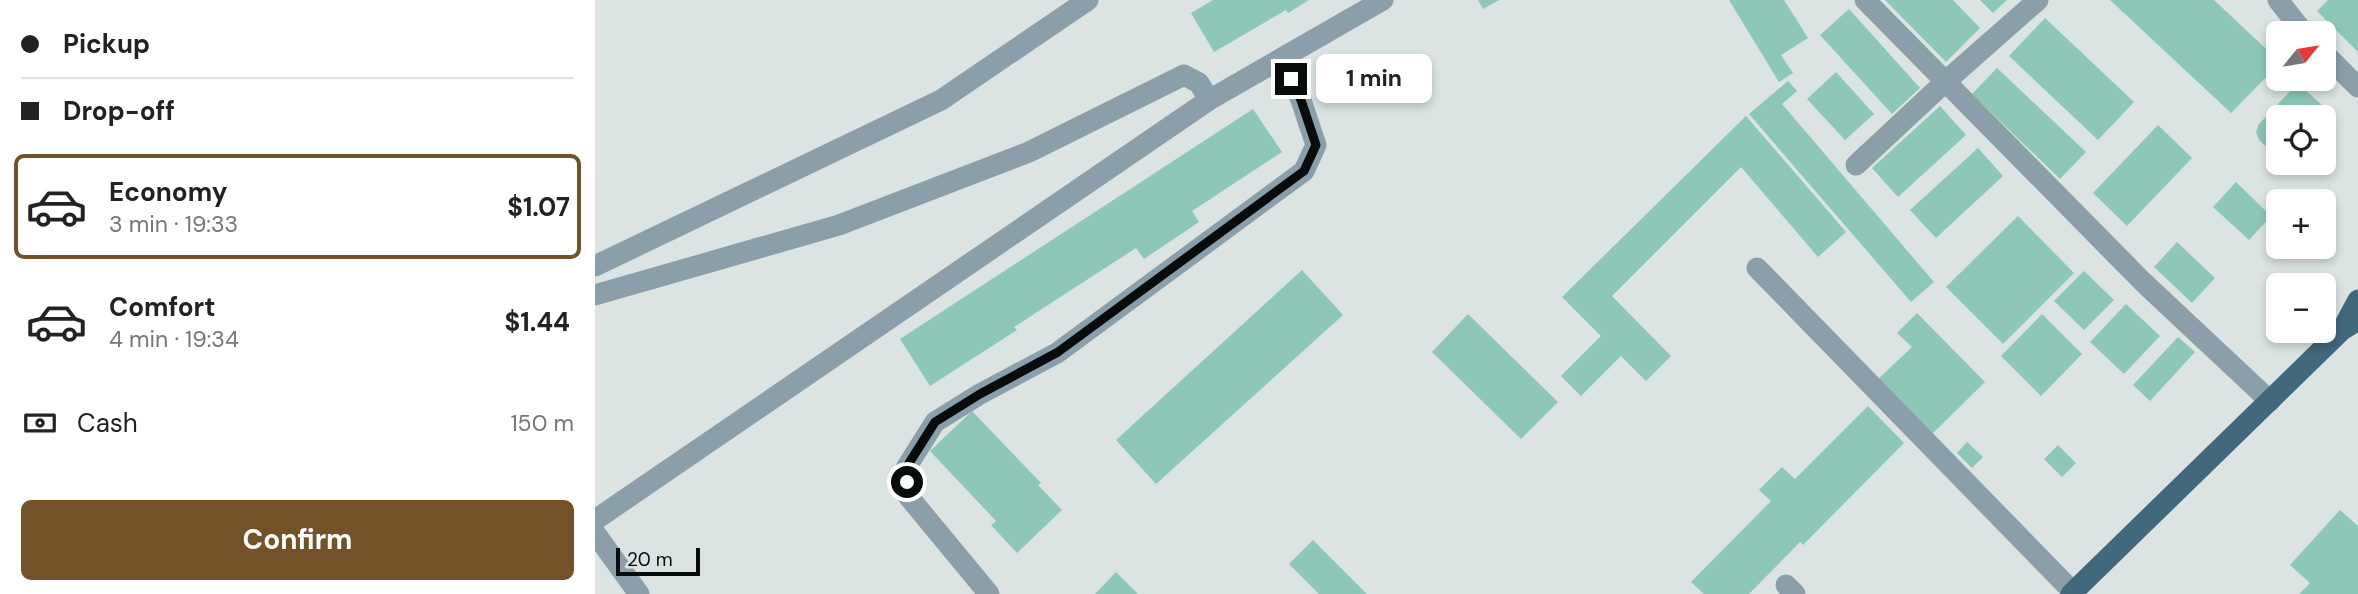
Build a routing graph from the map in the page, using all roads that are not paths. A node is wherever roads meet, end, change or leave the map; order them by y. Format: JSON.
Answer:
{"nodes":[{"id":1,"x":1088,"y":0,"type":"edge"},
{"id":2,"x":1383,"y":0,"type":"edge"},
{"id":3,"x":1865,"y":0,"type":"edge"},
{"id":4,"x":2038,"y":0,"type":"edge"},
{"id":5,"x":2278,"y":0,"type":"edge"},
{"id":6,"x":2295,"y":21,"type":"edge"},
{"id":7,"x":1282,"y":58,"type":"junction"},
{"id":8,"x":2336,"y":65,"type":"edge"},
{"id":9,"x":1945,"y":82,"type":"junction"},
{"id":10,"x":2358,"y":87,"type":"edge"},
{"id":11,"x":1209,"y":100,"type":"junction"},
{"id":12,"x":1856,"y":165,"type":"dead end"},
{"id":13,"x":595,"y":266,"type":"edge"},
{"id":14,"x":1757,"y":268,"type":"dead end"},
{"id":15,"x":595,"y":295,"type":"edge"},
{"id":16,"x":2358,"y":300,"type":"edge"},
{"id":17,"x":2350,"y":325,"type":"edge"},
{"id":18,"x":2270,"y":401,"type":"junction"},
{"id":19,"x":595,"y":520,"type":"edge"},
{"id":20,"x":595,"y":533,"type":"edge"},
{"id":21,"x":2072,"y":593,"type":"edge"},
{"id":22,"x":639,"y":594,"type":"edge"},
{"id":23,"x":989,"y":594,"type":"edge"}],
"edges":[{"from":1,"to":13,"type":"street"},
{"from":2,"to":7,"type":"street"},
{"from":3,"to":9,"type":"street"},
{"from":4,"to":9,"type":"street"},
{"from":5,"to":6,"type":"street"},
{"from":7,"to":11,"type":"street"},
{"from":7,"to":23,"type":"street"},
{"from":8,"to":10,"type":"street"},
{"from":9,"to":12,"type":"street"},
{"from":9,"to":18,"type":"street"},
{"from":11,"to":15,"type":"street"},
{"from":11,"to":19,"type":"street"},
{"from":14,"to":21,"type":"street"},
{"from":16,"to":17,"type":"main road"},
{"from":17,"to":18,"type":"main road"},
{"from":18,"to":21,"type":"main road"},
{"from":20,"to":22,"type":"street"}]}
